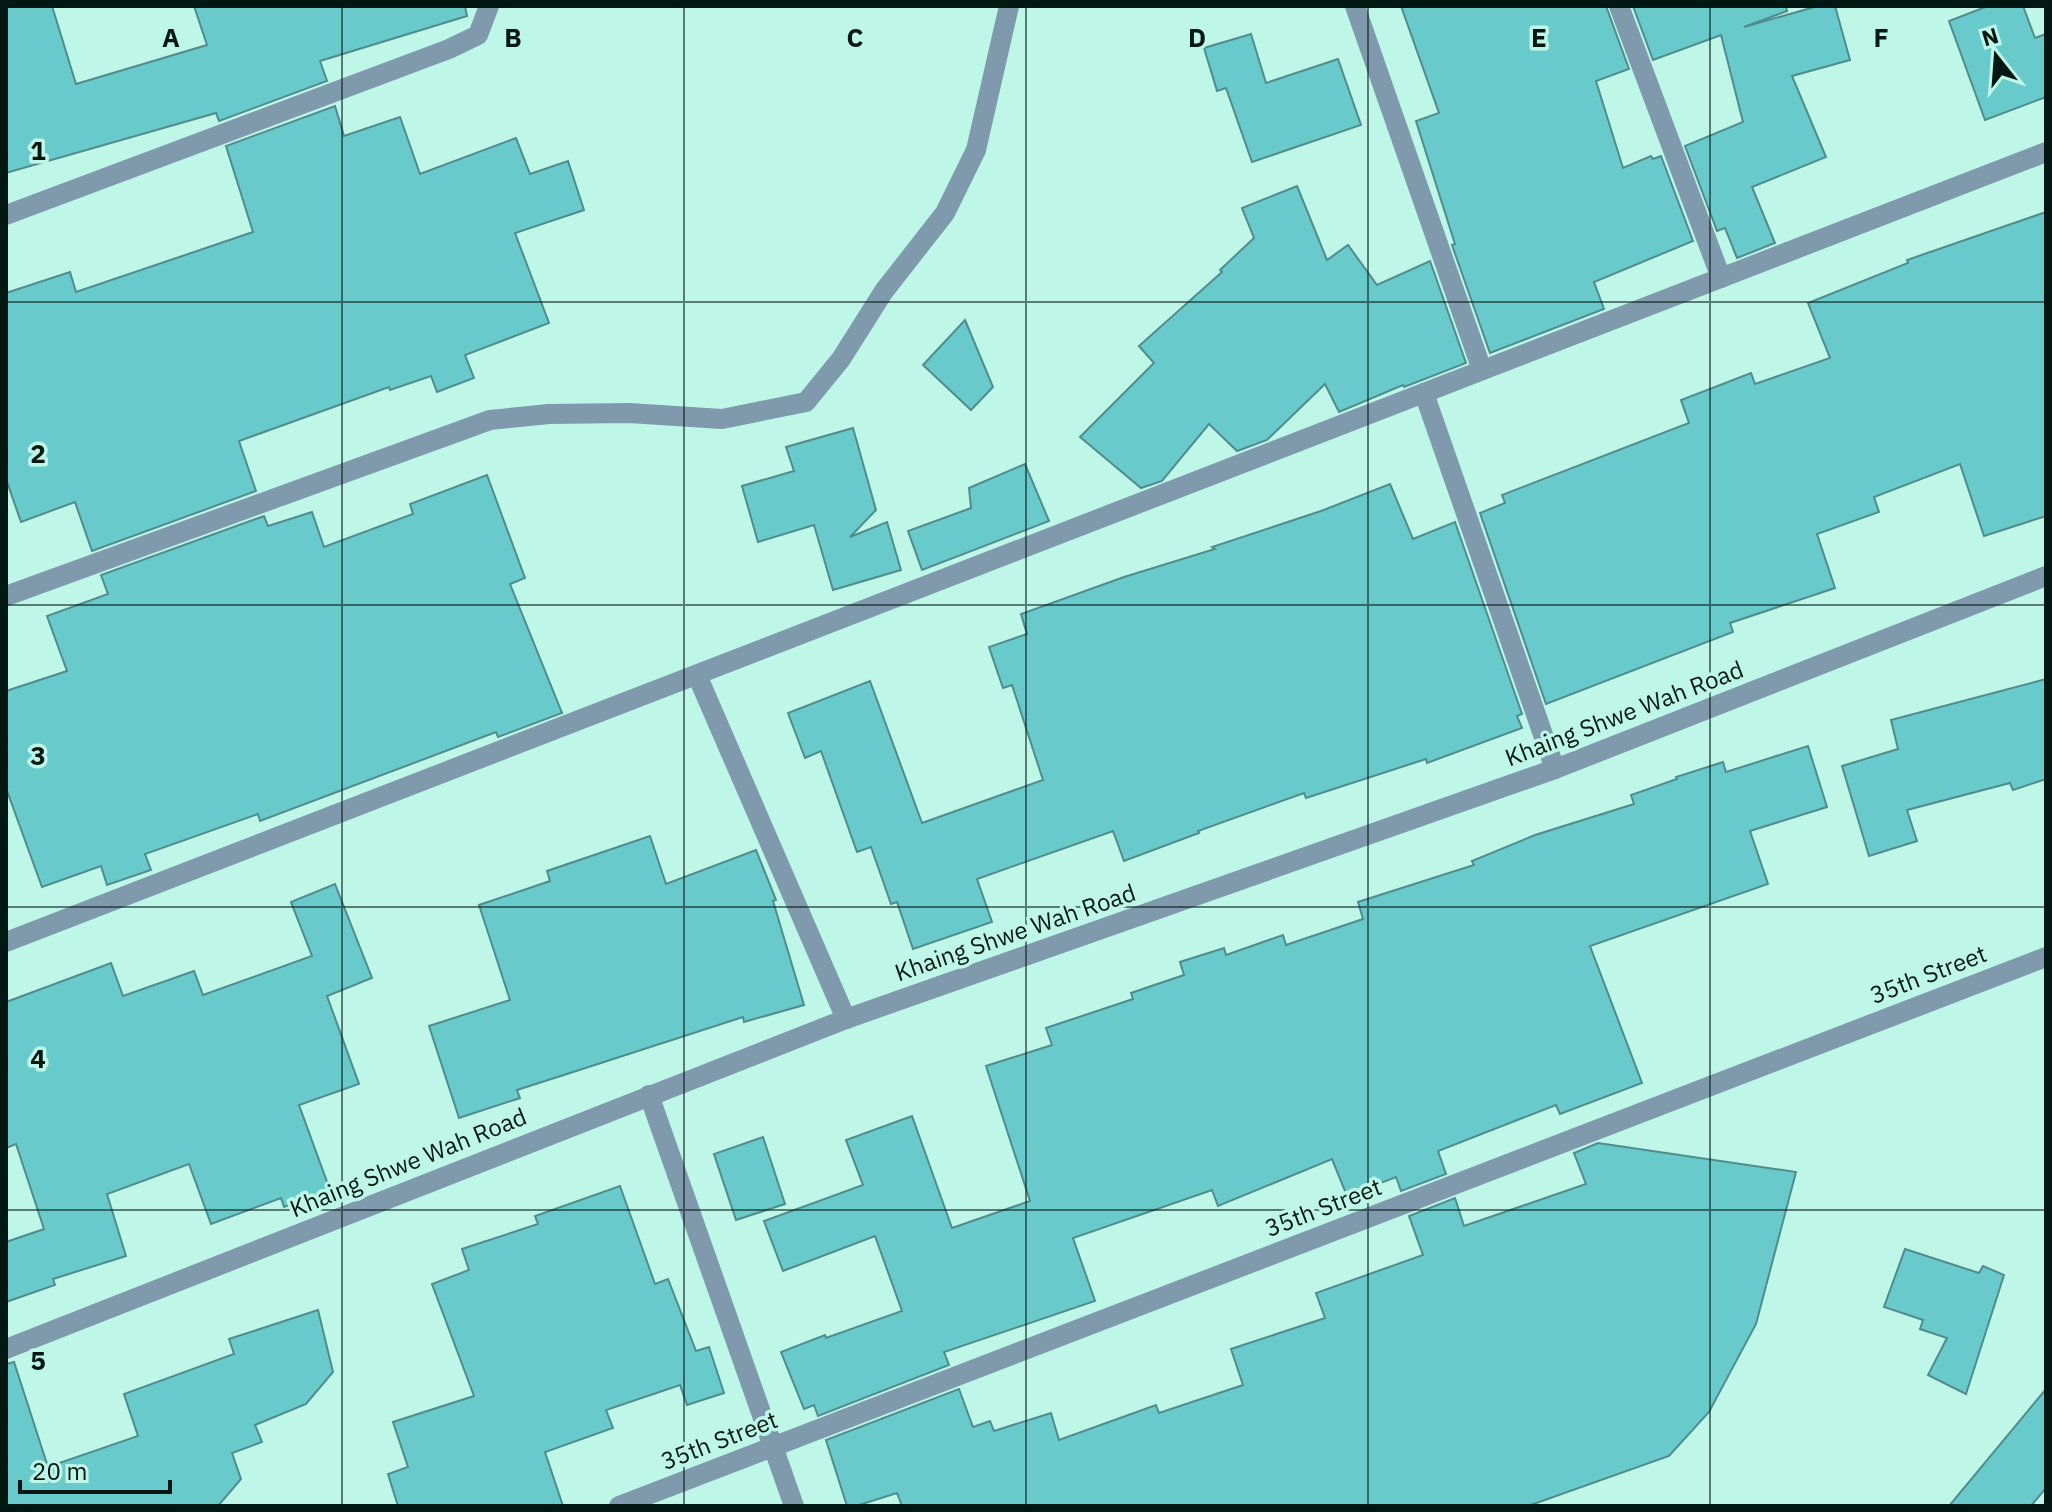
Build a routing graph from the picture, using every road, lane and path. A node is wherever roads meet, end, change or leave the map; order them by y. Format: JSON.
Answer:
{"nodes":[{"id":1,"x":489,"y":6,"type":"edge"},
{"id":2,"x":1009,"y":6,"type":"edge"},
{"id":3,"x":1355,"y":6,"type":"edge"},
{"id":4,"x":1619,"y":6,"type":"edge"},
{"id":5,"x":2046,"y":152,"type":"edge"},
{"id":6,"x":6,"y":215,"type":"edge"},
{"id":7,"x":1721,"y":278,"type":"junction"},
{"id":8,"x":1482,"y":370,"type":"junction"},
{"id":9,"x":1424,"y":393,"type":"junction"},
{"id":10,"x":2046,"y":576,"type":"edge"},
{"id":11,"x":6,"y":596,"type":"edge"},
{"id":12,"x":697,"y":675,"type":"junction"},
{"id":13,"x":1555,"y":769,"type":"junction"},
{"id":14,"x":6,"y":942,"type":"edge"},
{"id":15,"x":2046,"y":957,"type":"edge"},
{"id":16,"x":846,"y":1019,"type":"junction"},
{"id":17,"x":649,"y":1095,"type":"junction"},
{"id":18,"x":6,"y":1349,"type":"edge"},
{"id":19,"x":772,"y":1447,"type":"junction"},
{"id":20,"x":619,"y":1506,"type":"edge"},
{"id":21,"x":794,"y":1506,"type":"edge"}],
"edges":[{"from":1,"to":6,"type":"street"},
{"from":2,"to":11,"type":"street"},
{"from":3,"to":8,"type":"street"},
{"from":4,"to":7,"type":"street"},
{"from":5,"to":7,"type":"street"},
{"from":7,"to":8,"type":"street"},
{"from":8,"to":9,"type":"street"},
{"from":9,"to":12,"type":"street"},
{"from":9,"to":13,"type":"street"},
{"from":10,"to":13,"type":"street","name":"Khaing Shwe Wah Road"},
{"from":12,"to":14,"type":"street"},
{"from":12,"to":16,"type":"street"},
{"from":13,"to":16,"type":"street","name":"Khaing Shwe Wah Road"},
{"from":15,"to":19,"type":"street","name":"35th Street"},
{"from":16,"to":17,"type":"street","name":"Khaing Shwe Wah Road"},
{"from":17,"to":18,"type":"street","name":"Khaing Shwe Wah Road"},
{"from":17,"to":19,"type":"street"},
{"from":19,"to":20,"type":"street","name":"35th Street"},
{"from":19,"to":21,"type":"street"}]}
